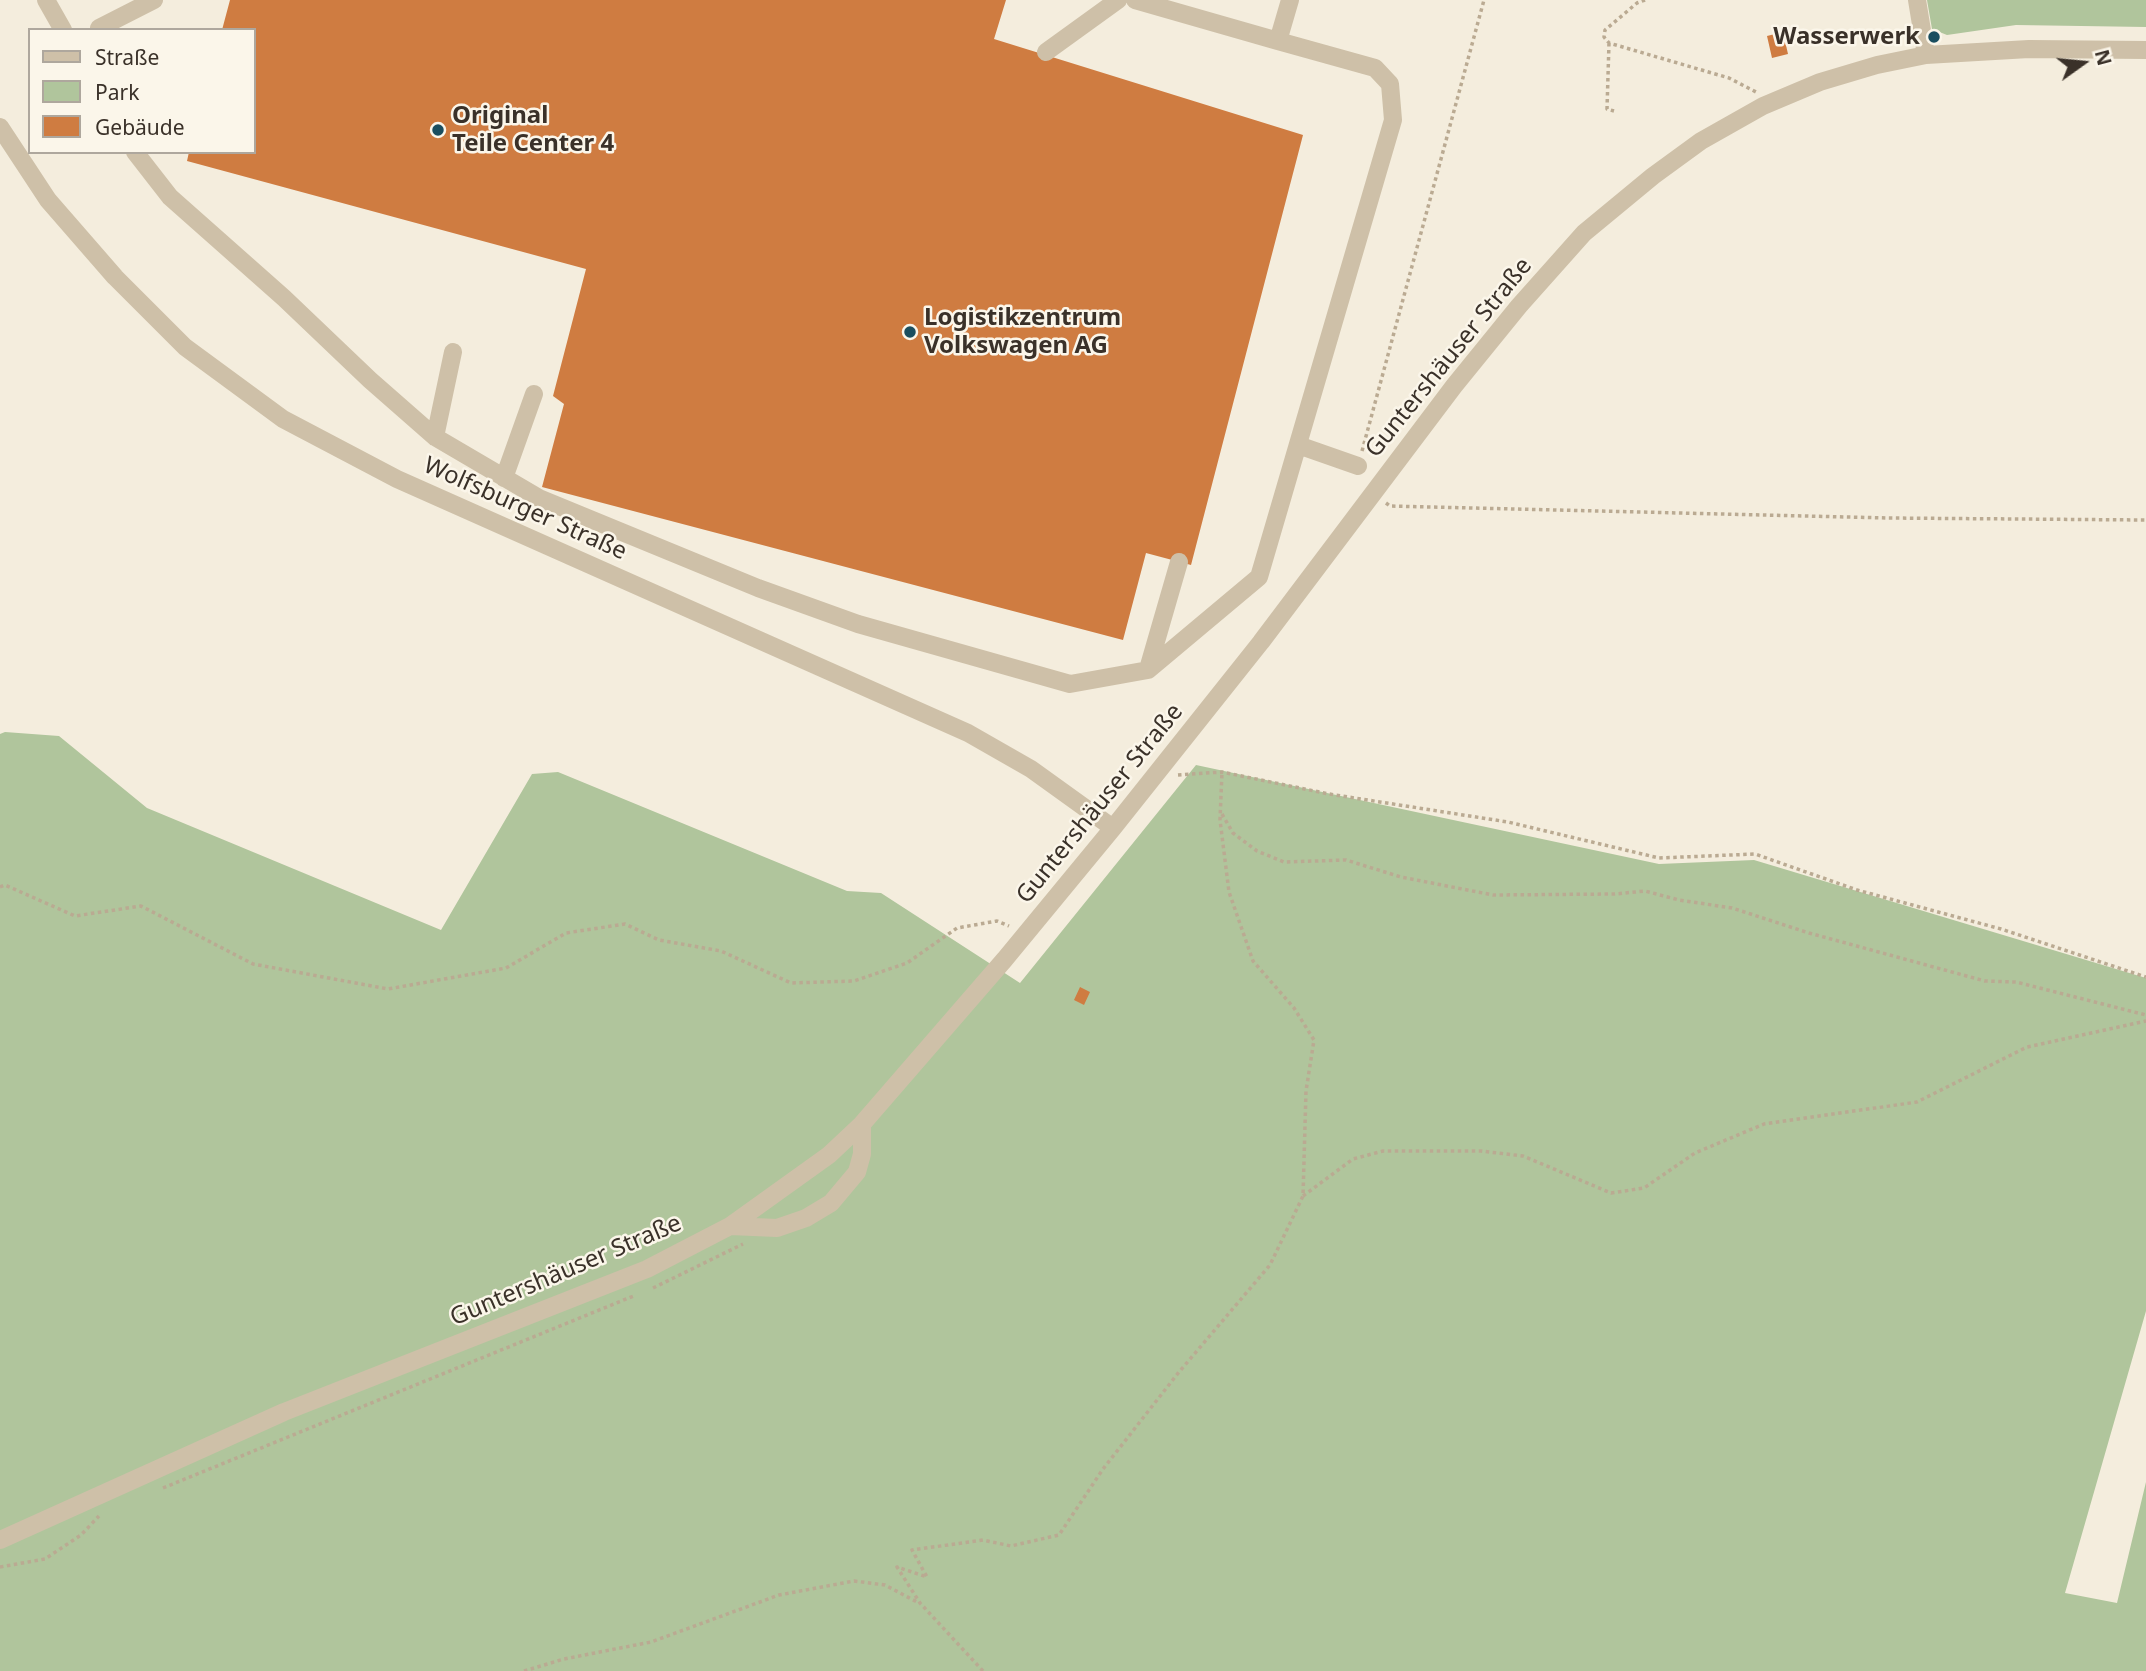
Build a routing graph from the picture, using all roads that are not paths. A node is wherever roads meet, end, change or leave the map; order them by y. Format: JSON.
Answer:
{"nodes":[{"id":1,"x":46,"y":0,"type":"edge"},
{"id":2,"x":154,"y":0,"type":"edge"},
{"id":3,"x":1118,"y":0,"type":"edge"},
{"id":4,"x":1136,"y":0,"type":"edge"},
{"id":5,"x":1290,"y":0,"type":"edge"},
{"id":6,"x":1917,"y":0,"type":"edge"},
{"id":7,"x":62,"y":28,"type":"edge"},
{"id":8,"x":99,"y":28,"type":"dead end"},
{"id":9,"x":1278,"y":41,"type":"junction"},
{"id":10,"x":2146,"y":50,"type":"edge"},
{"id":11,"x":1046,"y":52,"type":"dead end"},
{"id":12,"x":1926,"y":55,"type":"junction"},
{"id":13,"x":0,"y":127,"type":"edge"},
{"id":14,"x":137,"y":154,"type":"edge"},
{"id":15,"x":453,"y":352,"type":"dead end"},
{"id":16,"x":534,"y":394,"type":"dead end"},
{"id":17,"x":435,"y":437,"type":"junction"},
{"id":18,"x":1298,"y":444,"type":"junction"},
{"id":19,"x":1358,"y":466,"type":"road end"},
{"id":20,"x":505,"y":478,"type":"junction"},
{"id":21,"x":1179,"y":562,"type":"dead end"},
{"id":22,"x":1147,"y":670,"type":"junction"},
{"id":23,"x":1113,"y":828,"type":"junction"},
{"id":24,"x":862,"y":1124,"type":"junction"},
{"id":25,"x":730,"y":1226,"type":"junction"},
{"id":26,"x":0,"y":1540,"type":"edge"}],
"edges":[{"from":1,"to":7,"type":"street"},
{"from":2,"to":8,"type":"street"},
{"from":3,"to":11,"type":"street"},
{"from":4,"to":9,"type":"street"},
{"from":5,"to":9,"type":"street"},
{"from":6,"to":12,"type":"street"},
{"from":9,"to":18,"type":"street"},
{"from":10,"to":12,"type":"street","name":"Guntershäuser Straße"},
{"from":12,"to":23,"type":"street","name":"Guntershäuser Straße"},
{"from":13,"to":23,"type":"street","name":"Wolfsburger Straße"},
{"from":14,"to":17,"type":"street"},
{"from":15,"to":17,"type":"street"},
{"from":16,"to":20,"type":"street"},
{"from":17,"to":20,"type":"street"},
{"from":18,"to":19,"type":"street"},
{"from":18,"to":22,"type":"street"},
{"from":20,"to":22,"type":"street"},
{"from":21,"to":22,"type":"street"},
{"from":23,"to":24,"type":"street","name":"Guntershäuser Straße"},
{"from":24,"to":25,"type":"street","name":"Guntershäuser Straße"},
{"from":24,"to":25,"type":"street"},
{"from":25,"to":26,"type":"street","name":"Guntershäuser Straße"}]}
